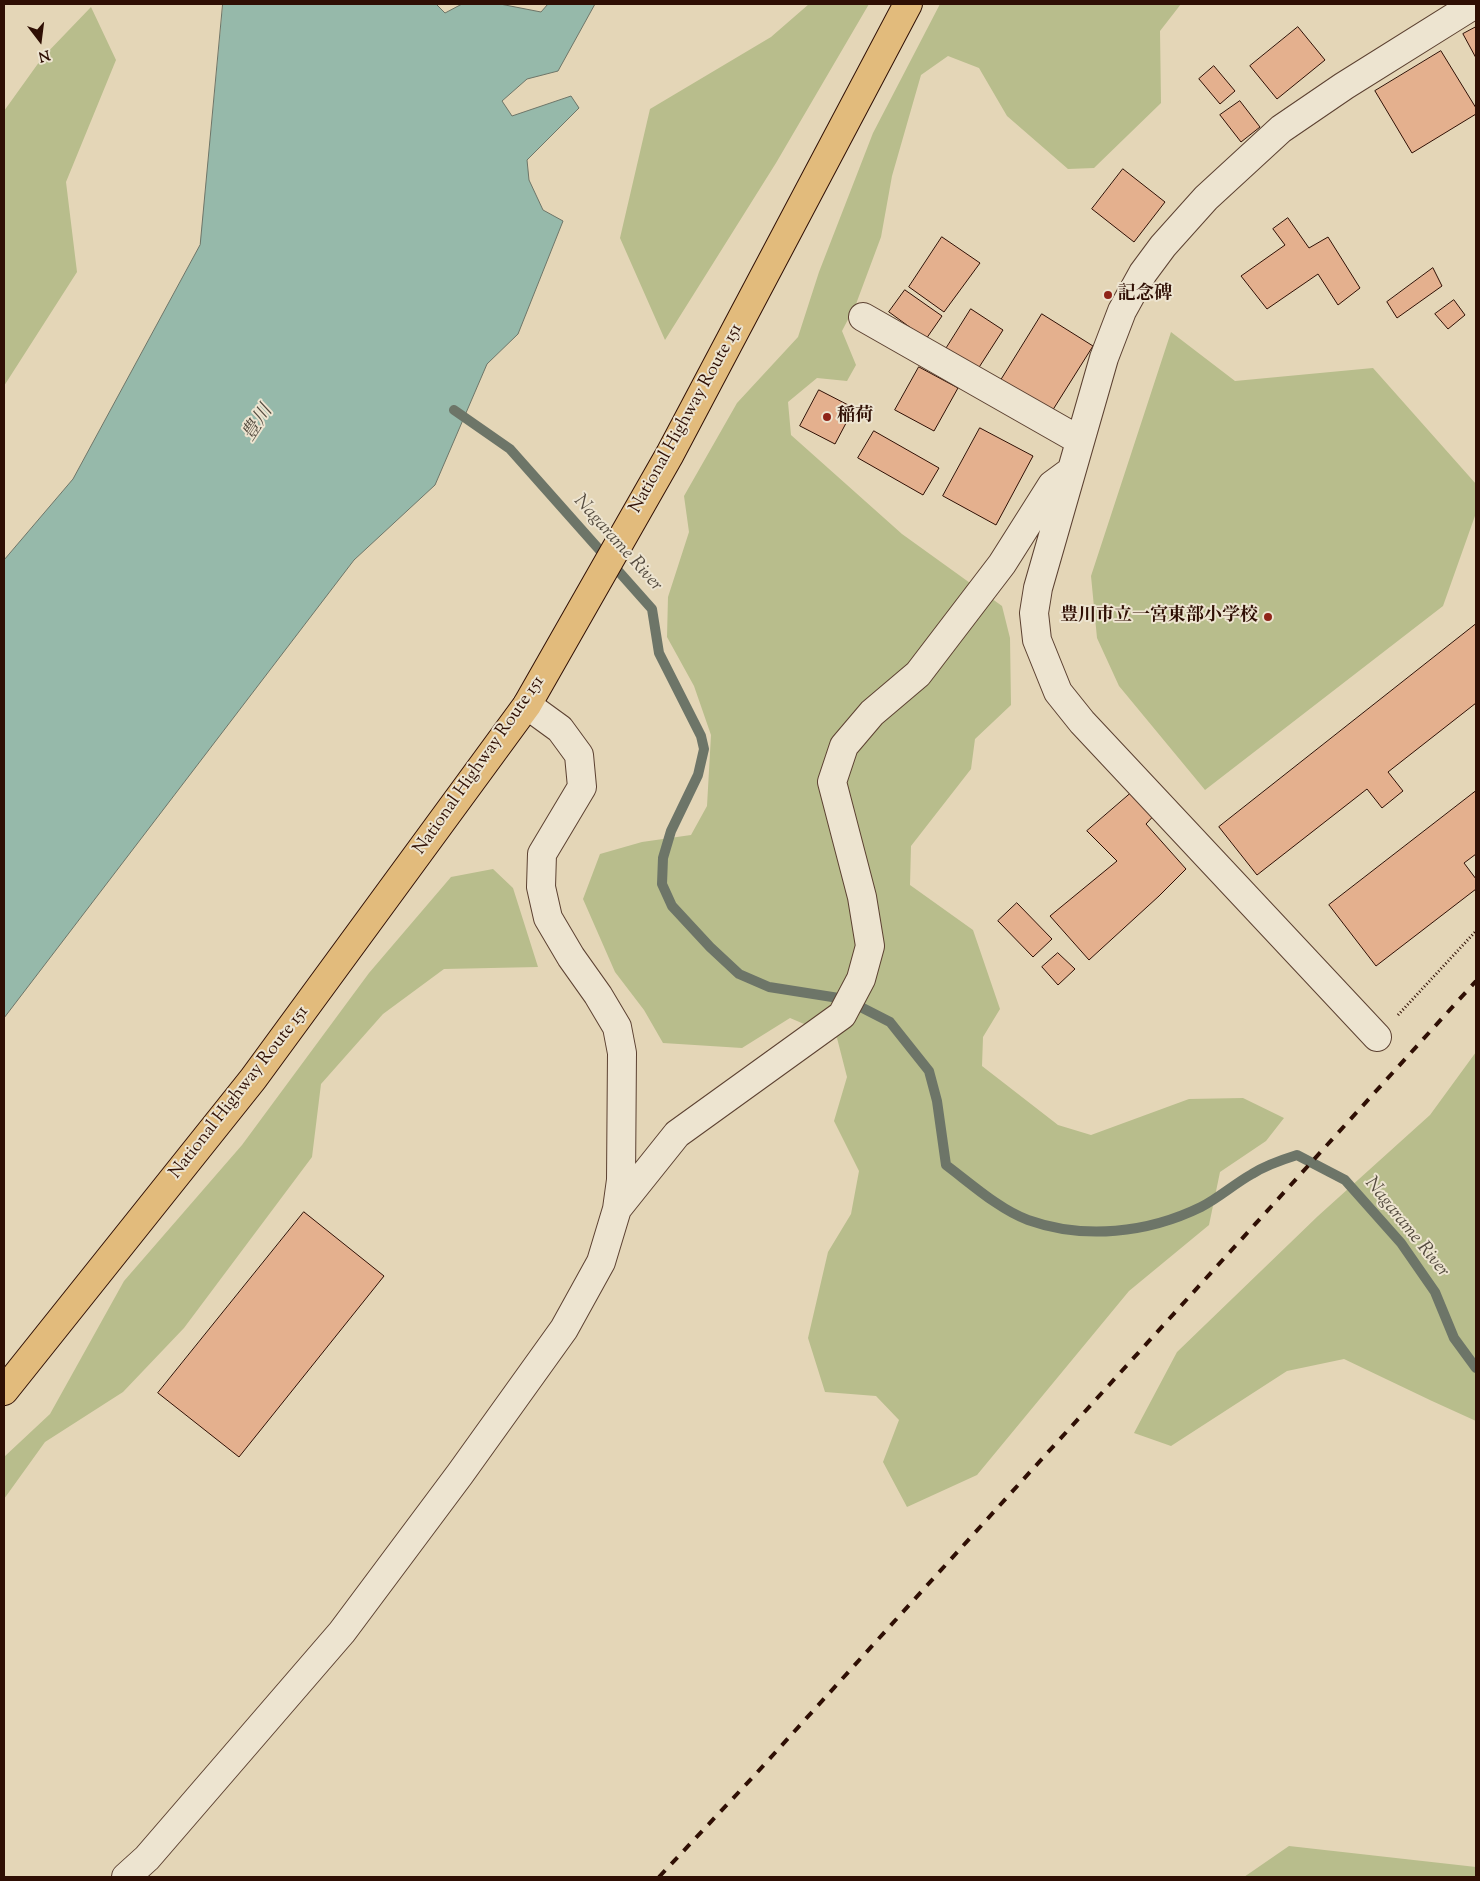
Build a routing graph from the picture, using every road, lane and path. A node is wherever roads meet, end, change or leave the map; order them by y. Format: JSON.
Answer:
{"nodes":[{"id":1,"x":908,"y":4,"type":"edge"},
{"id":2,"x":1475,"y":4,"type":"edge"},
{"id":3,"x":863,"y":317,"type":"dead end"},
{"id":4,"x":1080,"y":440,"type":"junction"},
{"id":5,"x":1072,"y":470,"type":"junction"},
{"id":6,"x":527,"y":705,"type":"junction"},
{"id":7,"x":1476,"y":931,"type":"edge"},
{"id":8,"x":1377,"y":1037,"type":"joint"},
{"id":9,"x":617,"y":1208,"type":"junction"},
{"id":10,"x":4,"y":1391,"type":"edge"},
{"id":11,"x":126,"y":1877,"type":"edge"}],
"edges":[{"from":1,"to":6,"type":"highway","name":"National Highway Route 151"},
{"from":2,"to":4,"type":"street"},
{"from":3,"to":4,"type":"street"},
{"from":4,"to":5,"type":"street"},
{"from":5,"to":8,"type":"street"},
{"from":5,"to":9,"type":"street"},
{"from":6,"to":9,"type":"street"},
{"from":6,"to":10,"type":"highway","name":"National Highway Route 151"},
{"from":7,"to":8,"type":"path"},
{"from":9,"to":11,"type":"street"}]}
